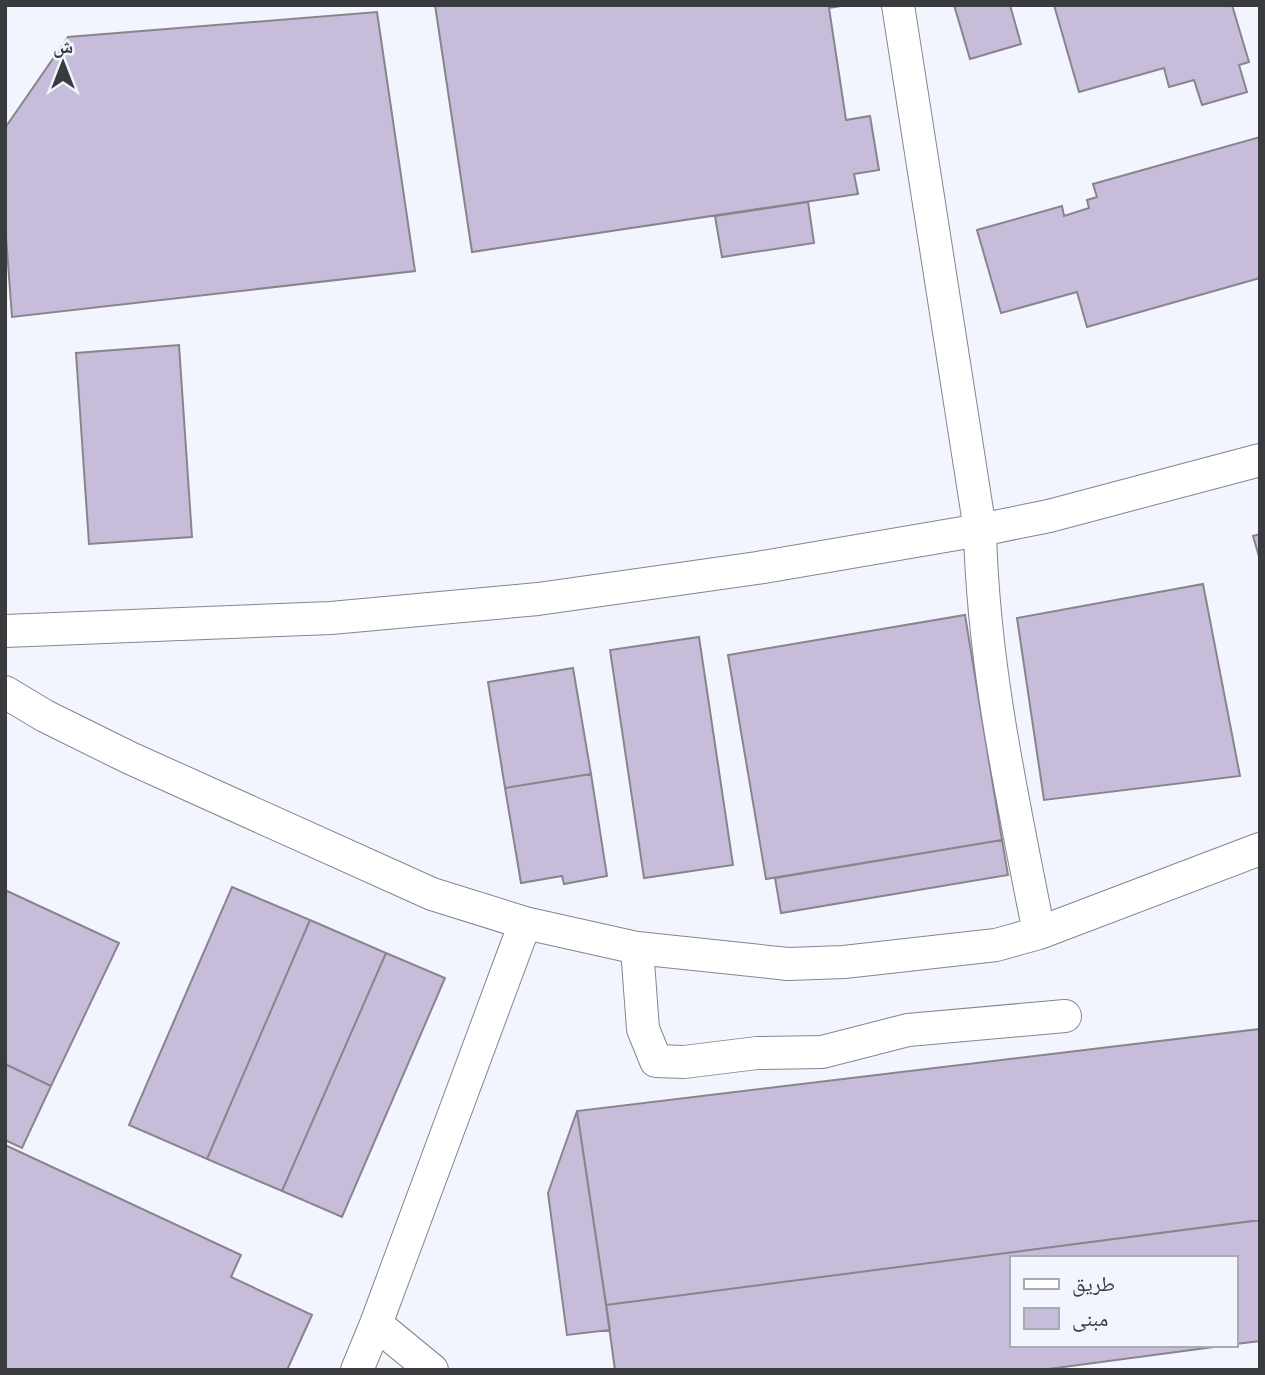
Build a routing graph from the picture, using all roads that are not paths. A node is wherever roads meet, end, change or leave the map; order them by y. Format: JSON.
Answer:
{"nodes":[{"id":1,"x":898,"y":5,"type":"edge"},
{"id":2,"x":1260,"y":460,"type":"edge"},
{"id":3,"x":980,"y":530,"type":"junction"},
{"id":4,"x":5,"y":631,"type":"edge"},
{"id":5,"x":5,"y":692,"type":"edge"},
{"id":6,"x":1260,"y":849,"type":"edge"},
{"id":7,"x":525,"y":923,"type":"junction"},
{"id":8,"x":1040,"y":933,"type":"junction"},
{"id":9,"x":637,"y":948,"type":"junction"},
{"id":10,"x":1065,"y":1016,"type":"dead end"},
{"id":11,"x":376,"y":1324,"type":"junction"},
{"id":12,"x":356,"y":1370,"type":"edge"},
{"id":13,"x":432,"y":1370,"type":"edge"}],
"edges":[{"from":1,"to":3,"type":"street"},
{"from":2,"to":3,"type":"street"},
{"from":3,"to":4,"type":"street"},
{"from":3,"to":8,"type":"street"},
{"from":5,"to":7,"type":"street"},
{"from":6,"to":8,"type":"street"},
{"from":7,"to":9,"type":"street"},
{"from":7,"to":11,"type":"street"},
{"from":8,"to":9,"type":"street"},
{"from":9,"to":10,"type":"street"},
{"from":11,"to":12,"type":"street"},
{"from":11,"to":13,"type":"street"}]}
